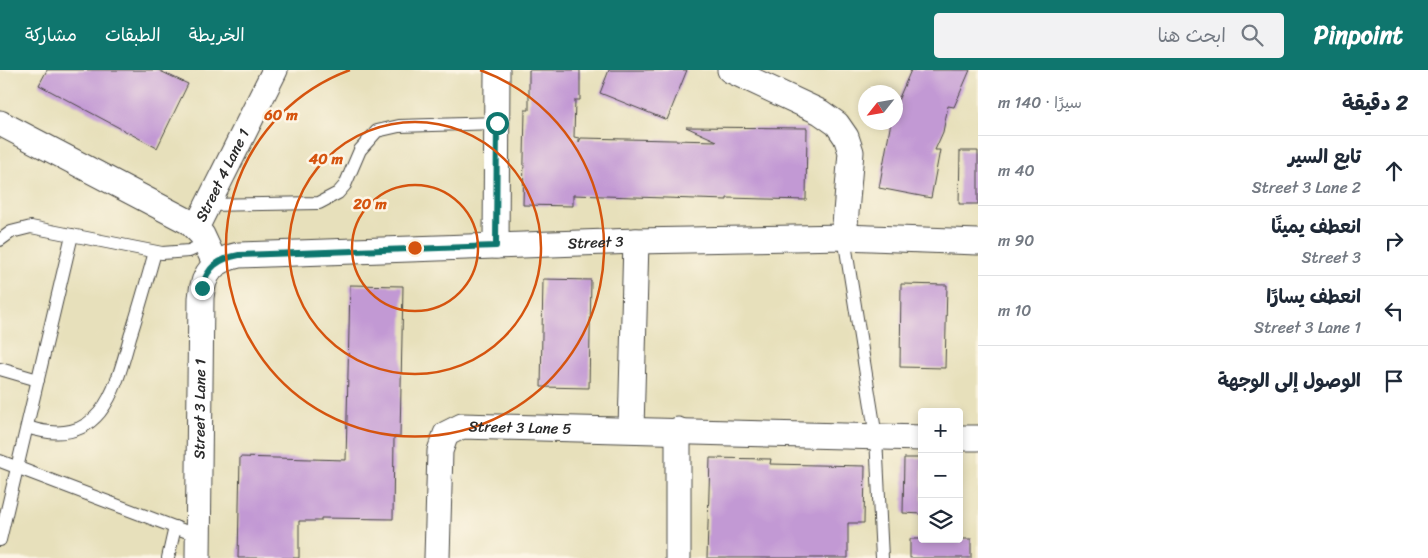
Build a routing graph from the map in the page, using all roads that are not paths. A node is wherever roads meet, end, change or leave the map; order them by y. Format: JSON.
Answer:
{"nodes":[{"id":1,"x":275,"y":70,"type":"edge"},
{"id":2,"x":497,"y":70,"type":"edge"},
{"id":3,"x":730,"y":70,"type":"edge"},
{"id":4,"x":0,"y":123,"type":"edge"},
{"id":5,"x":497,"y":123,"type":"junction"},
{"id":6,"x":208,"y":205,"type":"junction"},
{"id":7,"x":72,"y":235,"type":"junction"},
{"id":8,"x":844,"y":237,"type":"junction"},
{"id":9,"x":0,"y":240,"type":"edge"},
{"id":10,"x":636,"y":241,"type":"junction"},
{"id":11,"x":978,"y":242,"type":"edge"},
{"id":12,"x":206,"y":245,"type":"junction"},
{"id":13,"x":496,"y":246,"type":"junction"},
{"id":14,"x":155,"y":252,"type":"junction"},
{"id":15,"x":0,"y":369,"type":"edge"},
{"id":16,"x":38,"y":380,"type":"junction"},
{"id":17,"x":27,"y":427,"type":"junction"},
{"id":18,"x":631,"y":429,"type":"junction"},
{"id":19,"x":678,"y":430,"type":"junction"},
{"id":20,"x":876,"y":437,"type":"junction"},
{"id":21,"x":918,"y":438,"type":"edge"},
{"id":22,"x":963,"y":438,"type":"edge"},
{"id":23,"x":978,"y":438,"type":"edge"},
{"id":24,"x":0,"y":461,"type":"edge"},
{"id":25,"x":17,"y":467,"type":"junction"},
{"id":26,"x":175,"y":527,"type":"junction"},
{"id":27,"x":0,"y":540,"type":"edge"},
{"id":28,"x":198,"y":547,"type":"edge"},
{"id":29,"x":168,"y":558,"type":"edge"},
{"id":30,"x":437,"y":558,"type":"edge"},
{"id":31,"x":678,"y":558,"type":"edge"},
{"id":32,"x":882,"y":558,"type":"edge"}],
"edges":[{"from":1,"to":6,"type":"street","name":"Street 4 Lane 1"},
{"from":2,"to":5,"type":"street"},
{"from":3,"to":8,"type":"street"},
{"from":4,"to":12,"type":"street"},
{"from":5,"to":6,"type":"lane"},
{"from":5,"to":13,"type":"street"},
{"from":6,"to":12,"type":"street","name":"Street 4 Lane 1"},
{"from":7,"to":9,"type":"lane"},
{"from":7,"to":14,"type":"lane"},
{"from":7,"to":16,"type":"lane"},
{"from":8,"to":10,"type":"street","name":"Street 3"},
{"from":8,"to":11,"type":"street","name":"Street 3"},
{"from":8,"to":20,"type":"lane"},
{"from":10,"to":13,"type":"street","name":"Street 3"},
{"from":10,"to":18,"type":"street"},
{"from":12,"to":13,"type":"street","name":"Street 3"},
{"from":12,"to":14,"type":"lane"},
{"from":12,"to":28,"type":"street","name":"Street 3 Lane 1"},
{"from":14,"to":17,"type":"lane"},
{"from":15,"to":16,"type":"lane"},
{"from":16,"to":17,"type":"lane"},
{"from":17,"to":25,"type":"lane"},
{"from":18,"to":19,"type":"street","name":"Street 3 Lane 5"},
{"from":18,"to":30,"type":"street","name":"Street 3 Lane 5"},
{"from":19,"to":20,"type":"street","name":"Street 3 Lane 5"},
{"from":19,"to":31,"type":"street"},
{"from":20,"to":21,"type":"street","name":"Street 3 Lane 5"},
{"from":20,"to":32,"type":"lane"},
{"from":22,"to":23,"type":"street"},
{"from":24,"to":25,"type":"lane"},
{"from":25,"to":26,"type":"lane"},
{"from":25,"to":27,"type":"lane"},
{"from":26,"to":28,"type":"lane"},
{"from":26,"to":29,"type":"lane"}]}
